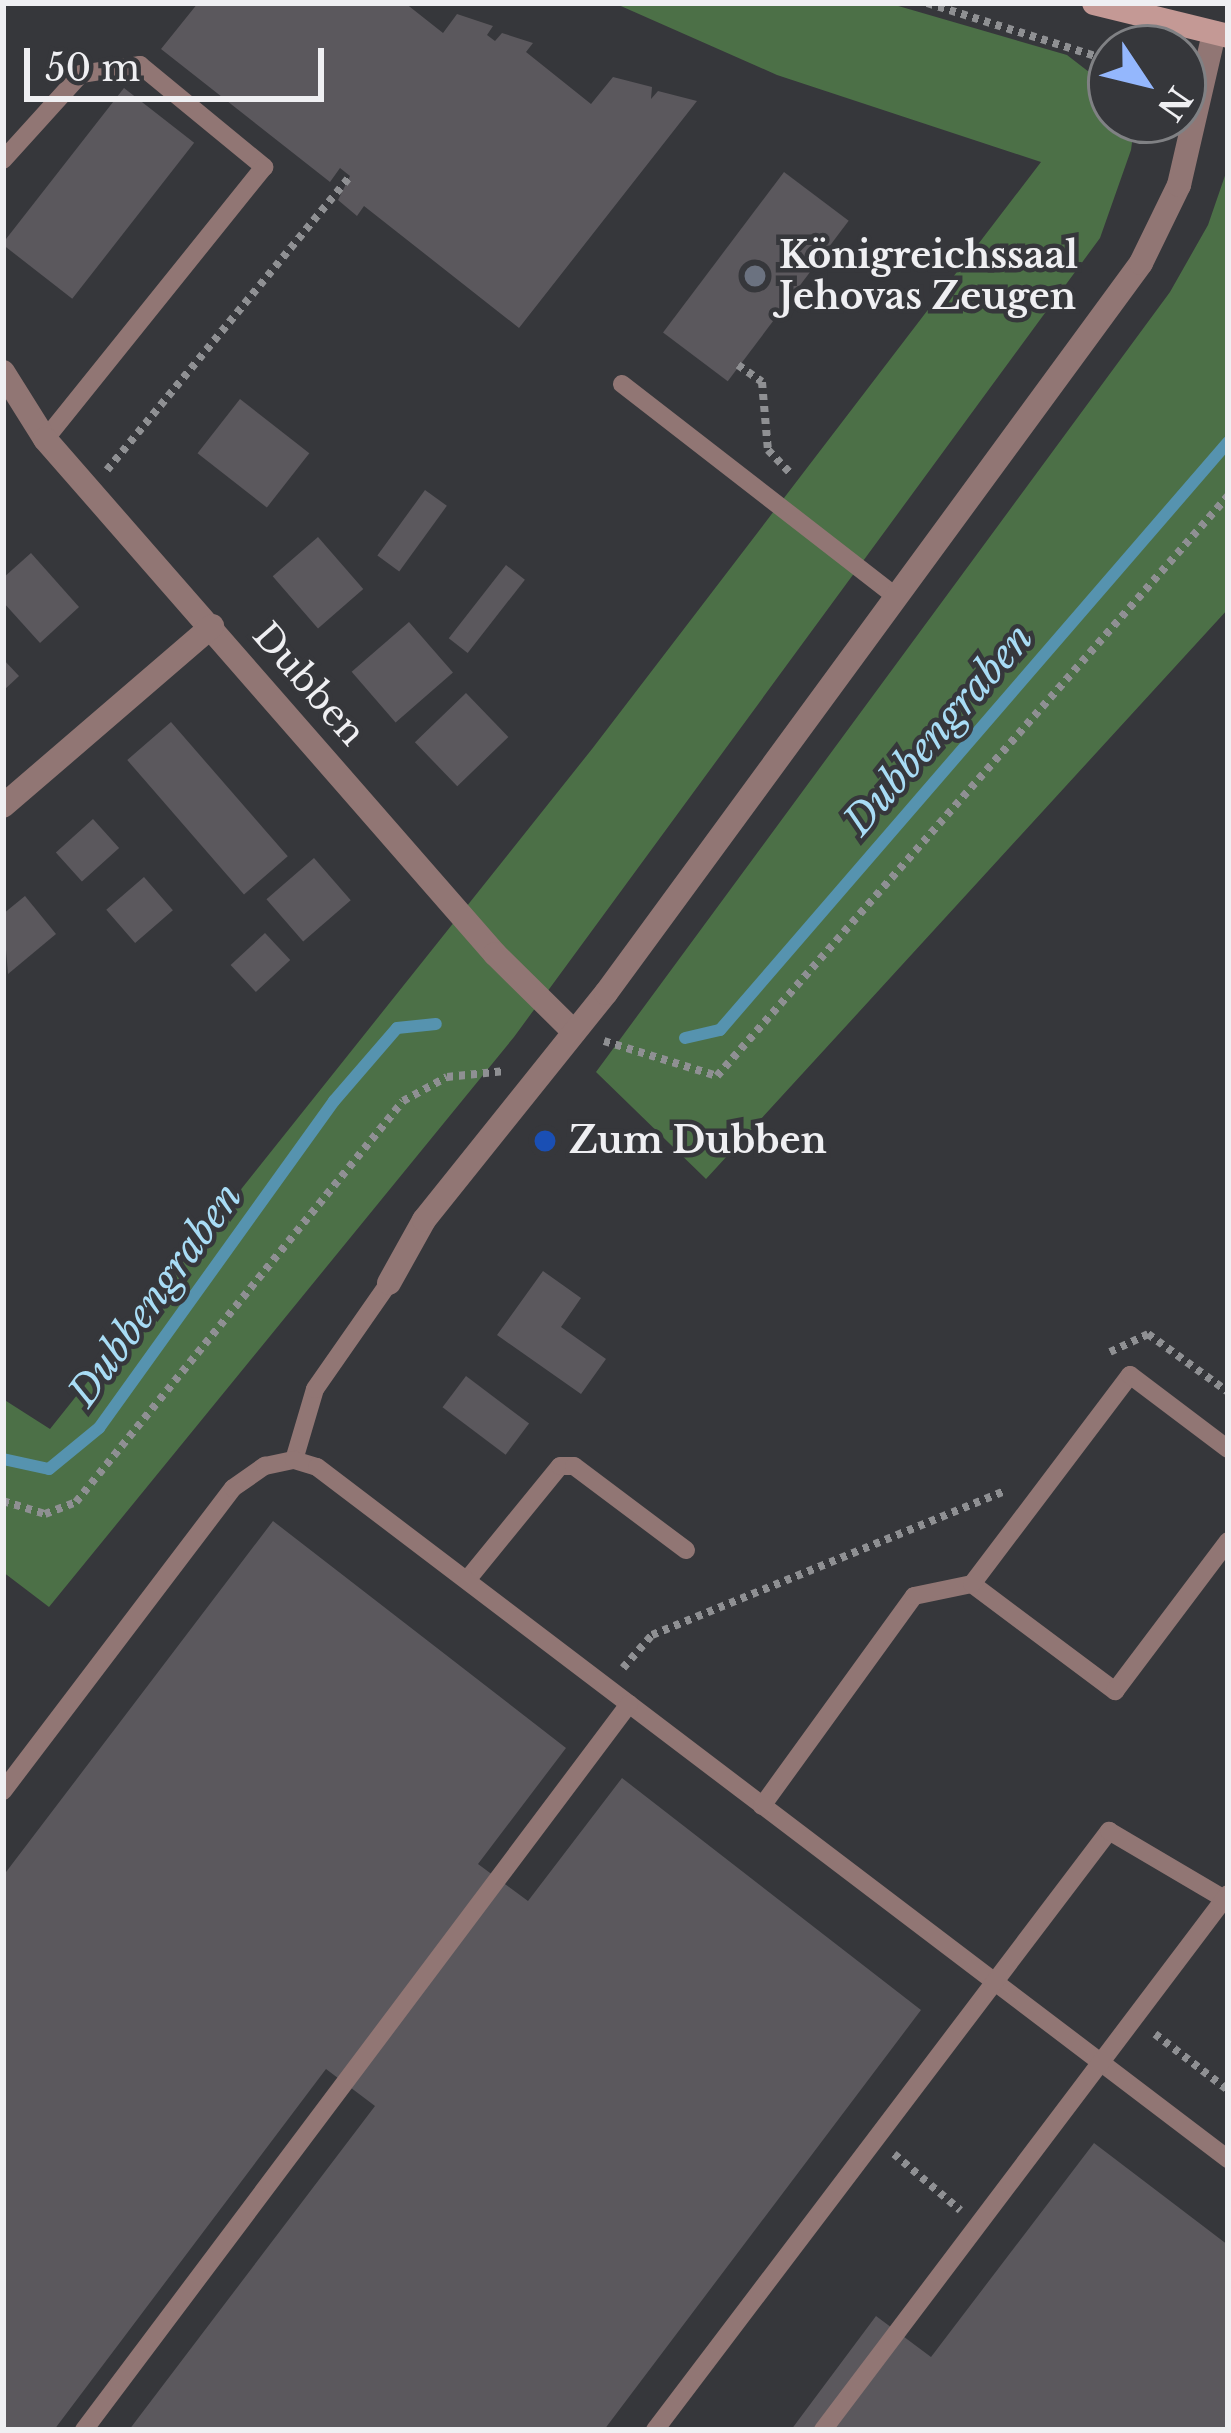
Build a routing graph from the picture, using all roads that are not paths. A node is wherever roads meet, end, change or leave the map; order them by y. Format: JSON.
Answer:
{"nodes":[{"id":1,"x":1094,"y":3,"type":"edge"},
{"id":2,"x":1221,"y":34,"type":"edge"},
{"id":3,"x":3,"y":160,"type":"edge"},
{"id":4,"x":3,"y":372,"type":"edge"},
{"id":5,"x":622,"y":384,"type":"dead end"},
{"id":6,"x":45,"y":439,"type":"junction"},
{"id":7,"x":897,"y":597,"type":"junction"},
{"id":8,"x":212,"y":626,"type":"junction"},
{"id":9,"x":3,"y":806,"type":"edge"},
{"id":10,"x":574,"y":1032,"type":"junction"},
{"id":11,"x":389,"y":1283,"type":"joint"},
{"id":12,"x":1228,"y":1449,"type":"edge"},
{"id":13,"x":294,"y":1460,"type":"junction"},
{"id":14,"x":1228,"y":1541,"type":"edge"},
{"id":15,"x":686,"y":1550,"type":"dead end"},
{"id":16,"x":467,"y":1580,"type":"junction"},
{"id":17,"x":972,"y":1584,"type":"junction"},
{"id":18,"x":629,"y":1704,"type":"junction"},
{"id":19,"x":3,"y":1790,"type":"edge"},
{"id":20,"x":762,"y":1806,"type":"junction"},
{"id":21,"x":1227,"y":1898,"type":"edge"},
{"id":22,"x":994,"y":1983,"type":"junction"},
{"id":23,"x":1100,"y":2063,"type":"junction"},
{"id":24,"x":1228,"y":2159,"type":"edge"},
{"id":25,"x":84,"y":2430,"type":"edge"},
{"id":26,"x":655,"y":2430,"type":"edge"},
{"id":27,"x":823,"y":2430,"type":"edge"}],
"edges":[{"from":1,"to":2,"type":"main road"},
{"from":2,"to":7,"type":"street"},
{"from":3,"to":6,"type":"lane"},
{"from":4,"to":6,"type":"street","name":"Dubben"},
{"from":5,"to":7,"type":"lane"},
{"from":6,"to":8,"type":"street","name":"Dubben"},
{"from":7,"to":10,"type":"street"},
{"from":8,"to":9,"type":"street"},
{"from":8,"to":10,"type":"street","name":"Dubben"},
{"from":10,"to":11,"type":"street"},
{"from":11,"to":13,"type":"lane"},
{"from":12,"to":17,"type":"lane"},
{"from":13,"to":16,"type":"lane"},
{"from":13,"to":19,"type":"lane"},
{"from":14,"to":17,"type":"lane"},
{"from":15,"to":16,"type":"lane"},
{"from":16,"to":18,"type":"lane"},
{"from":17,"to":20,"type":"lane"},
{"from":18,"to":20,"type":"lane"},
{"from":18,"to":25,"type":"lane"},
{"from":20,"to":22,"type":"lane"},
{"from":21,"to":22,"type":"lane"},
{"from":21,"to":23,"type":"lane"},
{"from":22,"to":23,"type":"lane"},
{"from":22,"to":26,"type":"lane"},
{"from":23,"to":24,"type":"lane"},
{"from":23,"to":27,"type":"lane"}]}
